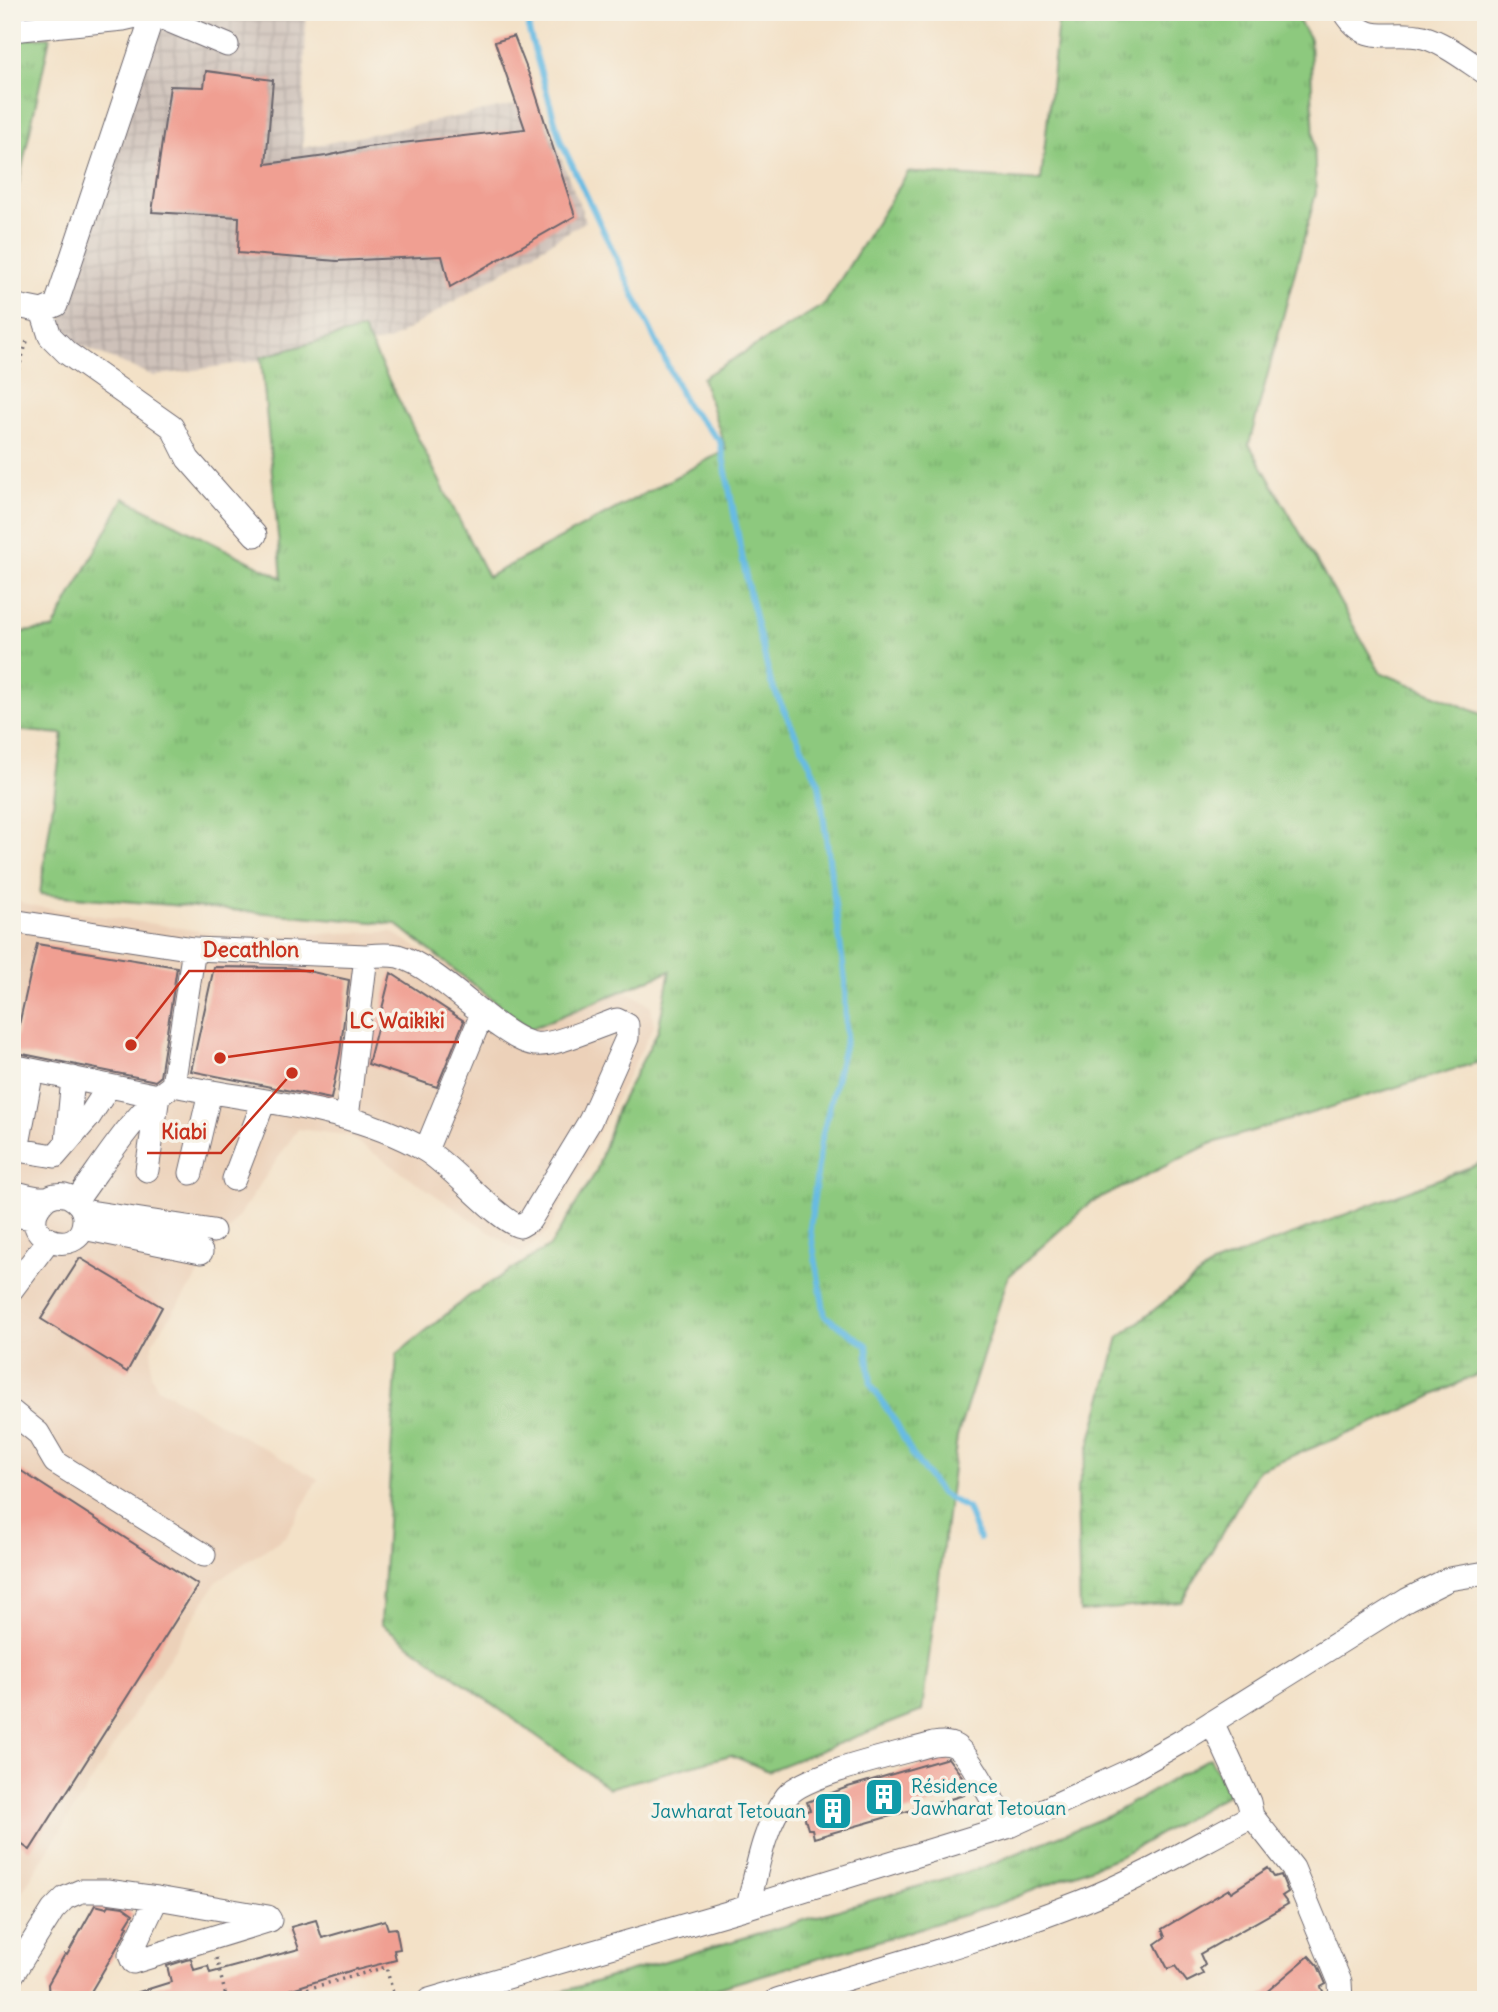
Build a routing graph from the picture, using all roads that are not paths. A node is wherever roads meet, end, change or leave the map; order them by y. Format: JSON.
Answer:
{"nodes":[{"id":1,"x":1345,"y":12,"type":"edge"},
{"id":2,"x":153,"y":13,"type":"edge"},
{"id":3,"x":12,"y":30,"type":"edge"},
{"id":4,"x":227,"y":45,"type":"dead end"},
{"id":5,"x":1486,"y":73,"type":"edge"},
{"id":6,"x":12,"y":305,"type":"edge"},
{"id":7,"x":39,"y":311,"type":"junction"},
{"id":8,"x":255,"y":535,"type":"dead end"},
{"id":9,"x":13,"y":928,"type":"edge"},
{"id":10,"x":194,"y":949,"type":"junction"},
{"id":11,"x":366,"y":956,"type":"junction"},
{"id":12,"x":482,"y":1014,"type":"junction"},
{"id":13,"x":22,"y":1068,"type":"edge"},
{"id":14,"x":74,"y":1078,"type":"junction"},
{"id":15,"x":109,"y":1086,"type":"junction"},
{"id":16,"x":165,"y":1090,"type":"junction"},
{"id":17,"x":210,"y":1092,"type":"junction"},
{"id":18,"x":264,"y":1101,"type":"junction"},
{"id":19,"x":346,"y":1118,"type":"junction"},
{"id":20,"x":67,"y":1142,"type":"junction"},
{"id":21,"x":15,"y":1150,"type":"edge"},
{"id":22,"x":425,"y":1150,"type":"junction"},
{"id":23,"x":147,"y":1170,"type":"dead end"},
{"id":24,"x":191,"y":1173,"type":"dead end"},
{"id":25,"x":234,"y":1179,"type":"dead end"},
{"id":26,"x":12,"y":1192,"type":"edge"},
{"id":27,"x":41,"y":1208,"type":"junction"},
{"id":28,"x":80,"y":1213,"type":"junction"},
{"id":29,"x":12,"y":1215,"type":"edge"},
{"id":30,"x":213,"y":1231,"type":"dead end"},
{"id":31,"x":48,"y":1241,"type":"junction"},
{"id":32,"x":201,"y":1252,"type":"dead end"},
{"id":33,"x":15,"y":1281,"type":"edge"},
{"id":34,"x":12,"y":1412,"type":"edge"},
{"id":35,"x":204,"y":1555,"type":"dead end"},
{"id":36,"x":1486,"y":1573,"type":"edge"},
{"id":37,"x":1212,"y":1722,"type":"junction"},
{"id":38,"x":1252,"y":1816,"type":"junction"},
{"id":39,"x":1007,"y":1827,"type":"junction"},
{"id":40,"x":157,"y":1898,"type":"junction"},
{"id":41,"x":748,"y":1907,"type":"junction"},
{"id":42,"x":12,"y":1975,"type":"edge"},
{"id":43,"x":429,"y":2000,"type":"edge"},
{"id":44,"x":777,"y":2000,"type":"edge"},
{"id":45,"x":1341,"y":2000,"type":"edge"}],
"edges":[{"from":1,"to":5,"type":"street"},
{"from":2,"to":3,"type":"street"},
{"from":2,"to":4,"type":"street"},
{"from":2,"to":7,"type":"street"},
{"from":6,"to":7,"type":"street"},
{"from":7,"to":8,"type":"street"},
{"from":9,"to":10,"type":"street"},
{"from":10,"to":11,"type":"street"},
{"from":10,"to":16,"type":"street"},
{"from":11,"to":12,"type":"street"},
{"from":11,"to":19,"type":"street"},
{"from":12,"to":22,"type":"street"},
{"from":12,"to":22,"type":"street"},
{"from":13,"to":14,"type":"street"},
{"from":13,"to":21,"type":"street"},
{"from":14,"to":15,"type":"street"},
{"from":14,"to":20,"type":"street"},
{"from":15,"to":16,"type":"street"},
{"from":15,"to":20,"type":"street"},
{"from":16,"to":17,"type":"street"},
{"from":16,"to":23,"type":"street"},
{"from":16,"to":28,"type":"street"},
{"from":17,"to":18,"type":"street"},
{"from":17,"to":24,"type":"street"},
{"from":18,"to":19,"type":"street"},
{"from":18,"to":25,"type":"street"},
{"from":19,"to":22,"type":"street"},
{"from":20,"to":21,"type":"street"},
{"from":26,"to":27,"type":"street"},
{"from":27,"to":28,"type":"street"},
{"from":27,"to":29,"type":"street"},
{"from":27,"to":31,"type":"street"},
{"from":28,"to":30,"type":"street"},
{"from":28,"to":31,"type":"street"},
{"from":28,"to":32,"type":"street"},
{"from":31,"to":33,"type":"street"},
{"from":34,"to":35,"type":"street"},
{"from":36,"to":37,"type":"street"},
{"from":37,"to":38,"type":"street"},
{"from":37,"to":39,"type":"street"},
{"from":38,"to":44,"type":"street"},
{"from":38,"to":45,"type":"street"},
{"from":39,"to":41,"type":"street"},
{"from":39,"to":41,"type":"street"},
{"from":40,"to":40,"type":"street"},
{"from":40,"to":42,"type":"street"},
{"from":41,"to":43,"type":"street"}]}
